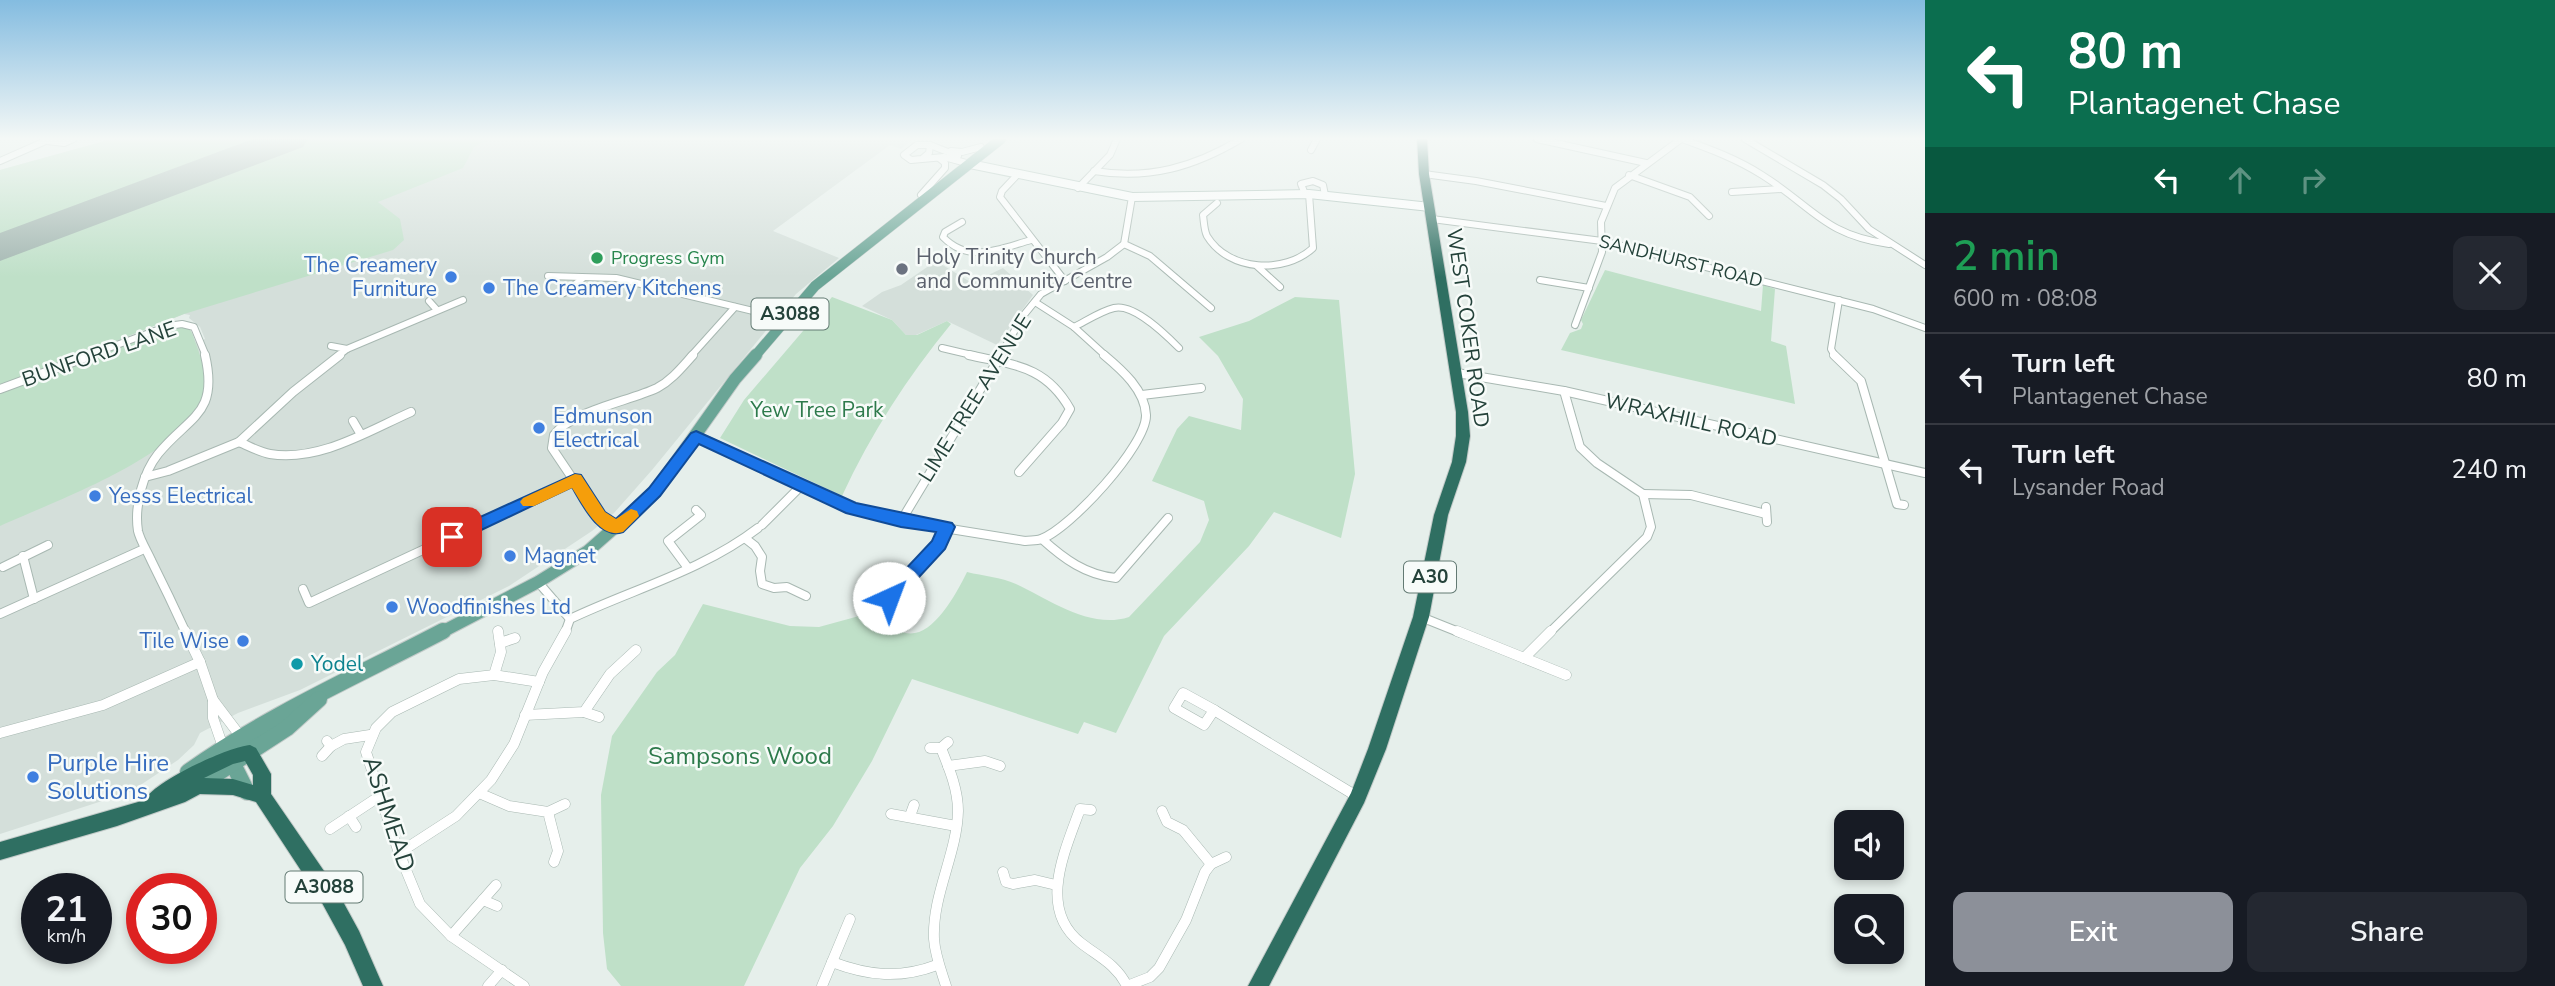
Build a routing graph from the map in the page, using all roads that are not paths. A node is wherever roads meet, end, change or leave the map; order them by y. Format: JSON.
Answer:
{"nodes":[{"id":1,"x":930,"y":185,"type":"edge"},
{"id":2,"x":936,"y":185,"type":"edge"},
{"id":3,"x":941,"y":185,"type":"edge"},
{"id":4,"x":1008,"y":185,"type":"edge"},
{"id":5,"x":1065,"y":185,"type":"edge"},
{"id":6,"x":1081,"y":185,"type":"edge"},
{"id":7,"x":1302,"y":185,"type":"edge"},
{"id":8,"x":1323,"y":185,"type":"edge"},
{"id":9,"x":1426,"y":185,"type":"edge"},
{"id":10,"x":1497,"y":185,"type":"edge"},
{"id":11,"x":1618,"y":185,"type":"edge"},
{"id":12,"x":1657,"y":185,"type":"edge"},
{"id":13,"x":1776,"y":185,"type":"edge"},
{"id":14,"x":1823,"y":185,"type":"edge"},
{"id":15,"x":1078,"y":188,"type":"junction"},
{"id":16,"x":1782,"y":189,"type":"junction"},
{"id":17,"x":1732,"y":192,"type":"dead end"},
{"id":18,"x":1307,"y":194,"type":"junction"},
{"id":19,"x":921,"y":195,"type":"junction"},
{"id":20,"x":1325,"y":195,"type":"junction"},
{"id":21,"x":1132,"y":197,"type":"junction"},
{"id":22,"x":1217,"y":204,"type":"dead end"},
{"id":23,"x":1606,"y":206,"type":"junction"},
{"id":24,"x":906,"y":213,"type":"junction"},
{"id":25,"x":1431,"y":213,"type":"junction"},
{"id":26,"x":1709,"y":216,"type":"dead end"},
{"id":27,"x":960,"y":225,"type":"dead end"},
{"id":28,"x":1031,"y":240,"type":"junction"},
{"id":29,"x":1602,"y":240,"type":"junction"},
{"id":30,"x":1124,"y":244,"type":"junction"},
{"id":31,"x":1889,"y":244,"type":"junction"},
{"id":32,"x":1925,"y":265,"type":"edge"},
{"id":33,"x":1257,"y":266,"type":"junction"},
{"id":34,"x":548,"y":276,"type":"dead end"},
{"id":35,"x":583,"y":278,"type":"junction"},
{"id":36,"x":1540,"y":280,"type":"dead end"},
{"id":37,"x":1065,"y":281,"type":"junction"},
{"id":38,"x":1280,"y":287,"type":"dead end"},
{"id":39,"x":1588,"y":288,"type":"junction"},
{"id":40,"x":564,"y":293,"type":"dead end"},
{"id":41,"x":463,"y":300,"type":"dead end"},
{"id":42,"x":1839,"y":300,"type":"junction"},
{"id":43,"x":429,"y":301,"type":"dead end"},
{"id":44,"x":1035,"y":302,"type":"junction"},
{"id":45,"x":735,"y":307,"type":"junction"},
{"id":46,"x":1211,"y":308,"type":"dead end"},
{"id":47,"x":437,"y":310,"type":"junction"},
{"id":48,"x":786,"y":319,"type":"junction"},
{"id":49,"x":1575,"y":325,"type":"dead end"},
{"id":50,"x":1073,"y":327,"type":"junction"},
{"id":51,"x":1925,"y":328,"type":"edge"},
{"id":52,"x":331,"y":346,"type":"dead end"},
{"id":53,"x":942,"y":348,"type":"dead end"},
{"id":54,"x":1179,"y":348,"type":"dead end"},
{"id":55,"x":347,"y":349,"type":"junction"},
{"id":56,"x":996,"y":360,"type":"junction"},
{"id":57,"x":1457,"y":373,"type":"junction"},
{"id":58,"x":0,"y":388,"type":"edge"},
{"id":59,"x":1201,"y":388,"type":"dead end"},
{"id":60,"x":1563,"y":391,"type":"junction"},
{"id":61,"x":1142,"y":395,"type":"junction"},
{"id":62,"x":411,"y":412,"type":"dead end"},
{"id":63,"x":353,"y":421,"type":"dead end"},
{"id":64,"x":360,"y":433,"type":"junction"},
{"id":65,"x":696,"y":436,"type":"junction"},
{"id":66,"x":239,"y":442,"type":"junction"},
{"id":67,"x":1885,"y":464,"type":"junction"},
{"id":68,"x":1019,"y":472,"type":"dead end"},
{"id":69,"x":1925,"y":473,"type":"edge"},
{"id":70,"x":145,"y":477,"type":"junction"},
{"id":71,"x":575,"y":479,"type":"junction"},
{"id":72,"x":802,"y":485,"type":"junction"},
{"id":73,"x":1643,"y":494,"type":"junction"},
{"id":74,"x":1897,"y":504,"type":"dead end"},
{"id":75,"x":1766,"y":514,"type":"dead end"},
{"id":76,"x":702,"y":515,"type":"dead end"},
{"id":77,"x":1168,"y":518,"type":"dead end"},
{"id":78,"x":901,"y":521,"type":"junction"},
{"id":79,"x":946,"y":527,"type":"junction"},
{"id":80,"x":617,"y":528,"type":"junction"},
{"id":81,"x":746,"y":538,"type":"junction"},
{"id":82,"x":1042,"y":540,"type":"junction"},
{"id":83,"x":48,"y":545,"type":"dead end"},
{"id":84,"x":144,"y":549,"type":"junction"},
{"id":85,"x":23,"y":556,"type":"junction"},
{"id":86,"x":3,"y":567,"type":"dead end"},
{"id":87,"x":688,"y":568,"type":"junction"},
{"id":88,"x":538,"y":582,"type":"junction"},
{"id":89,"x":303,"y":589,"type":"dead end"},
{"id":90,"x":806,"y":596,"type":"dead end"},
{"id":91,"x":889,"y":598,"type":"dead end"},
{"id":92,"x":34,"y":599,"type":"junction"},
{"id":93,"x":0,"y":614,"type":"edge"},
{"id":94,"x":1421,"y":617,"type":"junction"},
{"id":95,"x":570,"y":619,"type":"junction"},
{"id":96,"x":498,"y":631,"type":"dead end"},
{"id":97,"x":515,"y":638,"type":"dead end"},
{"id":98,"x":500,"y":643,"type":"junction"},
{"id":99,"x":636,"y":650,"type":"dead end"},
{"id":100,"x":1524,"y":658,"type":"junction"},
{"id":101,"x":200,"y":663,"type":"junction"},
{"id":102,"x":494,"y":675,"type":"junction"},
{"id":103,"x":1566,"y":676,"type":"dead end"},
{"id":104,"x":539,"y":682,"type":"junction"},
{"id":105,"x":330,"y":690,"type":"junction"},
{"id":106,"x":213,"y":700,"type":"junction"},
{"id":107,"x":1214,"y":710,"type":"dead end"},
{"id":108,"x":584,"y":712,"type":"junction"},
{"id":109,"x":300,"y":714,"type":"joint"},
{"id":110,"x":525,"y":715,"type":"junction"},
{"id":111,"x":598,"y":717,"type":"dead end"},
{"id":112,"x":265,"y":721,"type":"joint"},
{"id":113,"x":0,"y":733,"type":"edge"},
{"id":114,"x":370,"y":735,"type":"junction"},
{"id":115,"x":940,"y":746,"type":"dead end"},
{"id":116,"x":237,"y":750,"type":"junction"},
{"id":117,"x":322,"y":756,"type":"dead end"},
{"id":118,"x":948,"y":766,"type":"junction"},
{"id":119,"x":1000,"y":766,"type":"dead end"},
{"id":120,"x":198,"y":786,"type":"junction"},
{"id":121,"x":247,"y":792,"type":"junction"},
{"id":122,"x":479,"y":793,"type":"junction"},
{"id":123,"x":380,"y":796,"type":"junction"},
{"id":124,"x":1358,"y":797,"type":"junction"},
{"id":125,"x":565,"y":804,"type":"dead end"},
{"id":126,"x":146,"y":806,"type":"junction"},
{"id":127,"x":1081,"y":808,"type":"dead end"},
{"id":128,"x":548,"y":812,"type":"junction"},
{"id":129,"x":891,"y":814,"type":"dead end"},
{"id":130,"x":349,"y":816,"type":"junction"},
{"id":131,"x":1163,"y":820,"type":"dead end"},
{"id":132,"x":956,"y":826,"type":"junction"},
{"id":133,"x":356,"y":827,"type":"dead end"},
{"id":134,"x":330,"y":829,"type":"dead end"},
{"id":135,"x":0,"y":851,"type":"edge"},
{"id":136,"x":399,"y":853,"type":"junction"},
{"id":137,"x":1226,"y":857,"type":"dead end"},
{"id":138,"x":554,"y":862,"type":"dead end"},
{"id":139,"x":1211,"y":864,"type":"junction"},
{"id":140,"x":1002,"y":882,"type":"dead end"},
{"id":141,"x":496,"y":884,"type":"dead end"},
{"id":142,"x":1056,"y":885,"type":"junction"},
{"id":143,"x":483,"y":900,"type":"junction"},
{"id":144,"x":497,"y":906,"type":"dead end"},
{"id":145,"x":850,"y":919,"type":"dead end"},
{"id":146,"x":451,"y":936,"type":"junction"},
{"id":147,"x":832,"y":962,"type":"junction"},
{"id":148,"x":937,"y":964,"type":"junction"},
{"id":149,"x":502,"y":970,"type":"junction"},
{"id":150,"x":373,"y":986,"type":"edge"},
{"id":151,"x":488,"y":986,"type":"edge"},
{"id":152,"x":524,"y":986,"type":"edge"},
{"id":153,"x":822,"y":986,"type":"edge"},
{"id":154,"x":946,"y":986,"type":"edge"},
{"id":155,"x":1127,"y":986,"type":"edge"},
{"id":156,"x":1258,"y":986,"type":"edge"}],
"edges":[{"from":1,"to":19,"type":"street"},
{"from":2,"to":19,"type":"main road","number":"A3088"},
{"from":3,"to":24,"type":"main road","number":"A3088"},
{"from":4,"to":28,"type":"street"},
{"from":5,"to":15,"type":"street"},
{"from":6,"to":15,"type":"street"},
{"from":7,"to":18,"type":"street"},
{"from":8,"to":20,"type":"street"},
{"from":9,"to":25,"type":"highway","name":"WEST COKER ROAD","number":"A30"},
{"from":10,"to":23,"type":"street"},
{"from":11,"to":23,"type":"street"},
{"from":12,"to":26,"type":"street"},
{"from":13,"to":16,"type":"street"},
{"from":14,"to":31,"type":"street"},
{"from":15,"to":21,"type":"street"},
{"from":16,"to":17,"type":"street"},
{"from":16,"to":31,"type":"street"},
{"from":18,"to":20,"type":"street"},
{"from":18,"to":21,"type":"street"},
{"from":18,"to":33,"type":"street"},
{"from":19,"to":24,"type":"main road","number":"A3088"},
{"from":20,"to":25,"type":"street"},
{"from":21,"to":30,"type":"street"},
{"from":22,"to":33,"type":"street"},
{"from":23,"to":29,"type":"street"},
{"from":24,"to":48,"type":"main road","number":"A3088"},
{"from":25,"to":29,"type":"street","name":"SANDHURST ROAD"},
{"from":25,"to":57,"type":"highway","name":"WEST COKER ROAD","number":"A30"},
{"from":27,"to":28,"type":"street"},
{"from":28,"to":37,"type":"street"},
{"from":29,"to":39,"type":"street"},
{"from":29,"to":42,"type":"street","name":"SANDHURST ROAD"},
{"from":30,"to":37,"type":"street","name":"LIME TREE AVENUE"},
{"from":30,"to":46,"type":"street"},
{"from":31,"to":32,"type":"street"},
{"from":33,"to":38,"type":"street"},
{"from":34,"to":35,"type":"street"},
{"from":35,"to":40,"type":"street"},
{"from":35,"to":45,"type":"street"},
{"from":36,"to":39,"type":"street"},
{"from":37,"to":44,"type":"street","name":"LIME TREE AVENUE"},
{"from":39,"to":49,"type":"street"},
{"from":41,"to":47,"type":"street"},
{"from":42,"to":51,"type":"street","name":"SANDHURST ROAD"},
{"from":42,"to":67,"type":"street"},
{"from":43,"to":47,"type":"street"},
{"from":44,"to":50,"type":"street"},
{"from":44,"to":56,"type":"street","name":"LIME TREE AVENUE"},
{"from":45,"to":48,"type":"street"},
{"from":45,"to":71,"type":"street"},
{"from":47,"to":55,"type":"street"},
{"from":48,"to":65,"type":"main road","number":"A3088"},
{"from":50,"to":54,"type":"street"},
{"from":50,"to":61,"type":"street"},
{"from":52,"to":55,"type":"street"},
{"from":53,"to":56,"type":"street"},
{"from":55,"to":66,"type":"street"},
{"from":56,"to":68,"type":"street"},
{"from":56,"to":78,"type":"street","name":"LIME TREE AVENUE"},
{"from":57,"to":60,"type":"street","name":"WRAXHILL ROAD"},
{"from":57,"to":94,"type":"highway","name":"WEST COKER ROAD","number":"A30"},
{"from":58,"to":70,"type":"street","name":"BUNFORD LANE"},
{"from":59,"to":61,"type":"street"},
{"from":60,"to":67,"type":"street","name":"WRAXHILL ROAD"},
{"from":60,"to":73,"type":"street"},
{"from":61,"to":82,"type":"street"},
{"from":62,"to":64,"type":"street"},
{"from":63,"to":64,"type":"street"},
{"from":64,"to":66,"type":"street"},
{"from":65,"to":72,"type":"street"},
{"from":65,"to":80,"type":"main road","number":"A3088"},
{"from":66,"to":70,"type":"street"},
{"from":67,"to":69,"type":"street","name":"WRAXHILL ROAD"},
{"from":67,"to":74,"type":"street"},
{"from":70,"to":84,"type":"street"},
{"from":71,"to":80,"type":"street"},
{"from":71,"to":89,"type":"street"},
{"from":72,"to":78,"type":"street"},
{"from":72,"to":81,"type":"street"},
{"from":73,"to":75,"type":"street"},
{"from":73,"to":100,"type":"street"},
{"from":76,"to":87,"type":"street"},
{"from":77,"to":82,"type":"street"},
{"from":78,"to":79,"type":"street"},
{"from":79,"to":82,"type":"street"},
{"from":79,"to":91,"type":"street"},
{"from":80,"to":88,"type":"main road","number":"A3088"},
{"from":81,"to":87,"type":"street"},
{"from":81,"to":90,"type":"street"},
{"from":83,"to":85,"type":"street"},
{"from":84,"to":92,"type":"street"},
{"from":84,"to":101,"type":"street"},
{"from":85,"to":86,"type":"street"},
{"from":85,"to":92,"type":"street"},
{"from":87,"to":95,"type":"street"},
{"from":88,"to":95,"type":"street"},
{"from":88,"to":105,"type":"main road","number":"A3088"},
{"from":92,"to":93,"type":"street"},
{"from":94,"to":100,"type":"street"},
{"from":94,"to":124,"type":"highway","name":"WEST COKER ROAD","number":"A30"},
{"from":95,"to":104,"type":"street"},
{"from":96,"to":98,"type":"street"},
{"from":97,"to":98,"type":"street"},
{"from":98,"to":102,"type":"street"},
{"from":99,"to":108,"type":"street"},
{"from":100,"to":103,"type":"street"},
{"from":101,"to":106,"type":"street"},
{"from":101,"to":113,"type":"street"},
{"from":102,"to":104,"type":"street","name":"ASHMEAD"},
{"from":102,"to":114,"type":"street","name":"ASHMEAD"},
{"from":104,"to":110,"type":"street"},
{"from":105,"to":109,"type":"main road"},
{"from":105,"to":112,"type":"main road","number":"A3088"},
{"from":106,"to":116,"type":"street"},
{"from":106,"to":116,"type":"street"},
{"from":107,"to":124,"type":"street"},
{"from":108,"to":110,"type":"street"},
{"from":108,"to":111,"type":"street"},
{"from":109,"to":116,"type":"main road"},
{"from":110,"to":122,"type":"street"},
{"from":112,"to":116,"type":"main road"},
{"from":114,"to":117,"type":"street"},
{"from":114,"to":123,"type":"street","name":"ASHMEAD"},
{"from":115,"to":118,"type":"street"},
{"from":116,"to":120,"type":"main road"},
{"from":116,"to":121,"type":"highway","number":"A3088"},
{"from":116,"to":126,"type":"highway"},
{"from":118,"to":119,"type":"street"},
{"from":118,"to":132,"type":"street"},
{"from":120,"to":121,"type":"highway"},
{"from":120,"to":126,"type":"highway"},
{"from":121,"to":150,"type":"highway","number":"A3088"},
{"from":122,"to":128,"type":"street"},
{"from":122,"to":136,"type":"street"},
{"from":123,"to":130,"type":"street"},
{"from":123,"to":136,"type":"street","name":"ASHMEAD"},
{"from":124,"to":156,"type":"highway","name":"WEST COKER ROAD","number":"A30"},
{"from":125,"to":128,"type":"street"},
{"from":126,"to":135,"type":"highway"},
{"from":127,"to":142,"type":"street"},
{"from":128,"to":138,"type":"street"},
{"from":129,"to":132,"type":"street"},
{"from":130,"to":133,"type":"street"},
{"from":130,"to":134,"type":"street"},
{"from":131,"to":139,"type":"street"},
{"from":132,"to":148,"type":"street"},
{"from":136,"to":146,"type":"street","name":"ASHMEAD"},
{"from":137,"to":139,"type":"street"},
{"from":139,"to":155,"type":"street"},
{"from":140,"to":142,"type":"street"},
{"from":141,"to":143,"type":"street"},
{"from":142,"to":155,"type":"street"},
{"from":143,"to":144,"type":"street"},
{"from":143,"to":146,"type":"street"},
{"from":145,"to":147,"type":"street"},
{"from":146,"to":149,"type":"street","name":"ASHMEAD"},
{"from":147,"to":148,"type":"street"},
{"from":147,"to":153,"type":"street"},
{"from":148,"to":154,"type":"street"},
{"from":149,"to":151,"type":"street"},
{"from":149,"to":152,"type":"street","name":"ASHMEAD"}]}
